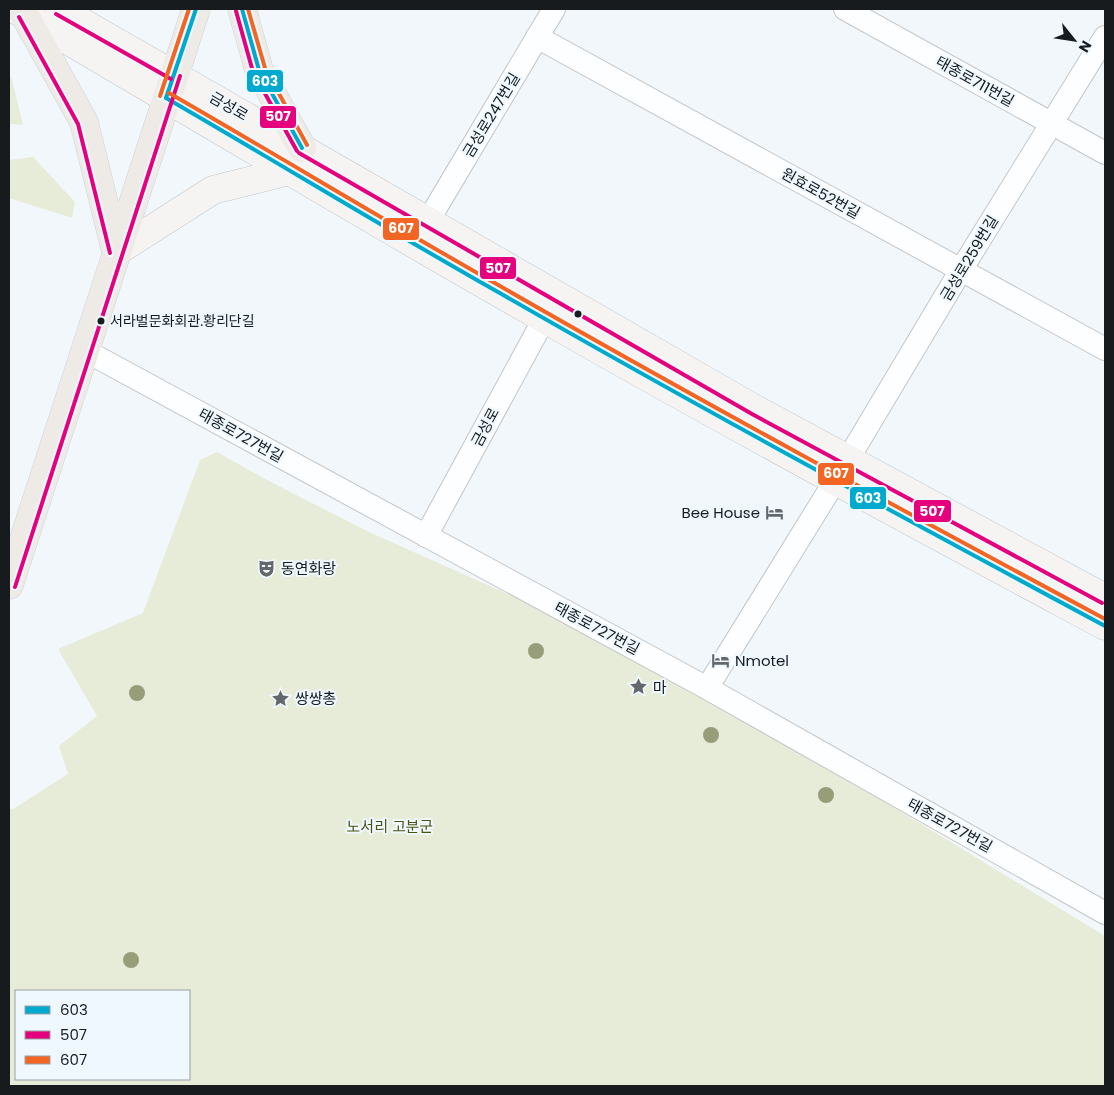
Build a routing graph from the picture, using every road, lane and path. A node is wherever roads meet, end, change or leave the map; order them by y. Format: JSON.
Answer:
{"nodes":[{"id":1,"x":59,"y":9,"type":"edge"},
{"id":2,"x":196,"y":9,"type":"edge"},
{"id":3,"x":242,"y":9,"type":"edge"},
{"id":4,"x":554,"y":9,"type":"edge"},
{"id":5,"x":845,"y":9,"type":"edge"},
{"id":6,"x":19,"y":12,"type":"edge"},
{"id":7,"x":1105,"y":36,"type":"edge"},
{"id":8,"x":537,"y":38,"type":"junction"},
{"id":9,"x":170,"y":86,"type":"junction"},
{"id":10,"x":1052,"y":123,"type":"junction"},
{"id":11,"x":302,"y":148,"type":"junction"},
{"id":12,"x":1105,"y":153,"type":"edge"},
{"id":13,"x":289,"y":172,"type":"junction"},
{"id":14,"x":428,"y":221,"type":"junction"},
{"id":15,"x":116,"y":252,"type":"junction"},
{"id":16,"x":961,"y":270,"type":"junction"},
{"id":17,"x":544,"y":319,"type":"junction"},
{"id":18,"x":1105,"y":349,"type":"edge"},
{"id":19,"x":84,"y":350,"type":"junction"},
{"id":20,"x":842,"y":470,"type":"junction"},
{"id":21,"x":426,"y":536,"type":"junction"},
{"id":22,"x":9,"y":585,"type":"edge"},
{"id":23,"x":1105,"y":598,"type":"edge"},
{"id":24,"x":1105,"y":626,"type":"edge"},
{"id":25,"x":707,"y":688,"type":"junction"},
{"id":26,"x":1105,"y":913,"type":"edge"}],
"edges":[{"from":1,"to":9,"type":"street","name":"금성로"},
{"from":2,"to":9,"type":"main road"},
{"from":3,"to":11,"type":"main road"},
{"from":4,"to":8,"type":"street","name":"금성로247번길"},
{"from":5,"to":10,"type":"street","name":"태종로711번길"},
{"from":6,"to":9,"type":"street","name":"금성로"},
{"from":6,"to":15,"type":"main road"},
{"from":7,"to":10,"type":"street","name":"금성로259번길"},
{"from":8,"to":14,"type":"street","name":"금성로247번길"},
{"from":8,"to":16,"type":"street","name":"원효로52번길"},
{"from":9,"to":11,"type":"street","name":"금성로"},
{"from":9,"to":13,"type":"street","name":"금성로"},
{"from":9,"to":15,"type":"main road"},
{"from":10,"to":12,"type":"street","name":"태종로711번길"},
{"from":10,"to":16,"type":"street","name":"금성로259번길"},
{"from":11,"to":14,"type":"street","name":"금성로"},
{"from":13,"to":15,"type":"street"},
{"from":13,"to":17,"type":"street","name":"금성로"},
{"from":14,"to":20,"type":"street","name":"금성로"},
{"from":15,"to":19,"type":"main road"},
{"from":16,"to":18,"type":"street","name":"원효로52번길"},
{"from":16,"to":20,"type":"street","name":"금성로259번길"},
{"from":17,"to":20,"type":"street","name":"금성로"},
{"from":17,"to":21,"type":"street","name":"금성로"},
{"from":19,"to":21,"type":"street","name":"태종로727번길"},
{"from":19,"to":22,"type":"main road"},
{"from":20,"to":23,"type":"street","name":"금성로"},
{"from":20,"to":24,"type":"street","name":"금성로"},
{"from":20,"to":25,"type":"street"},
{"from":21,"to":25,"type":"street","name":"태종로727번길"},
{"from":25,"to":26,"type":"street","name":"태종로727번길"}]}
